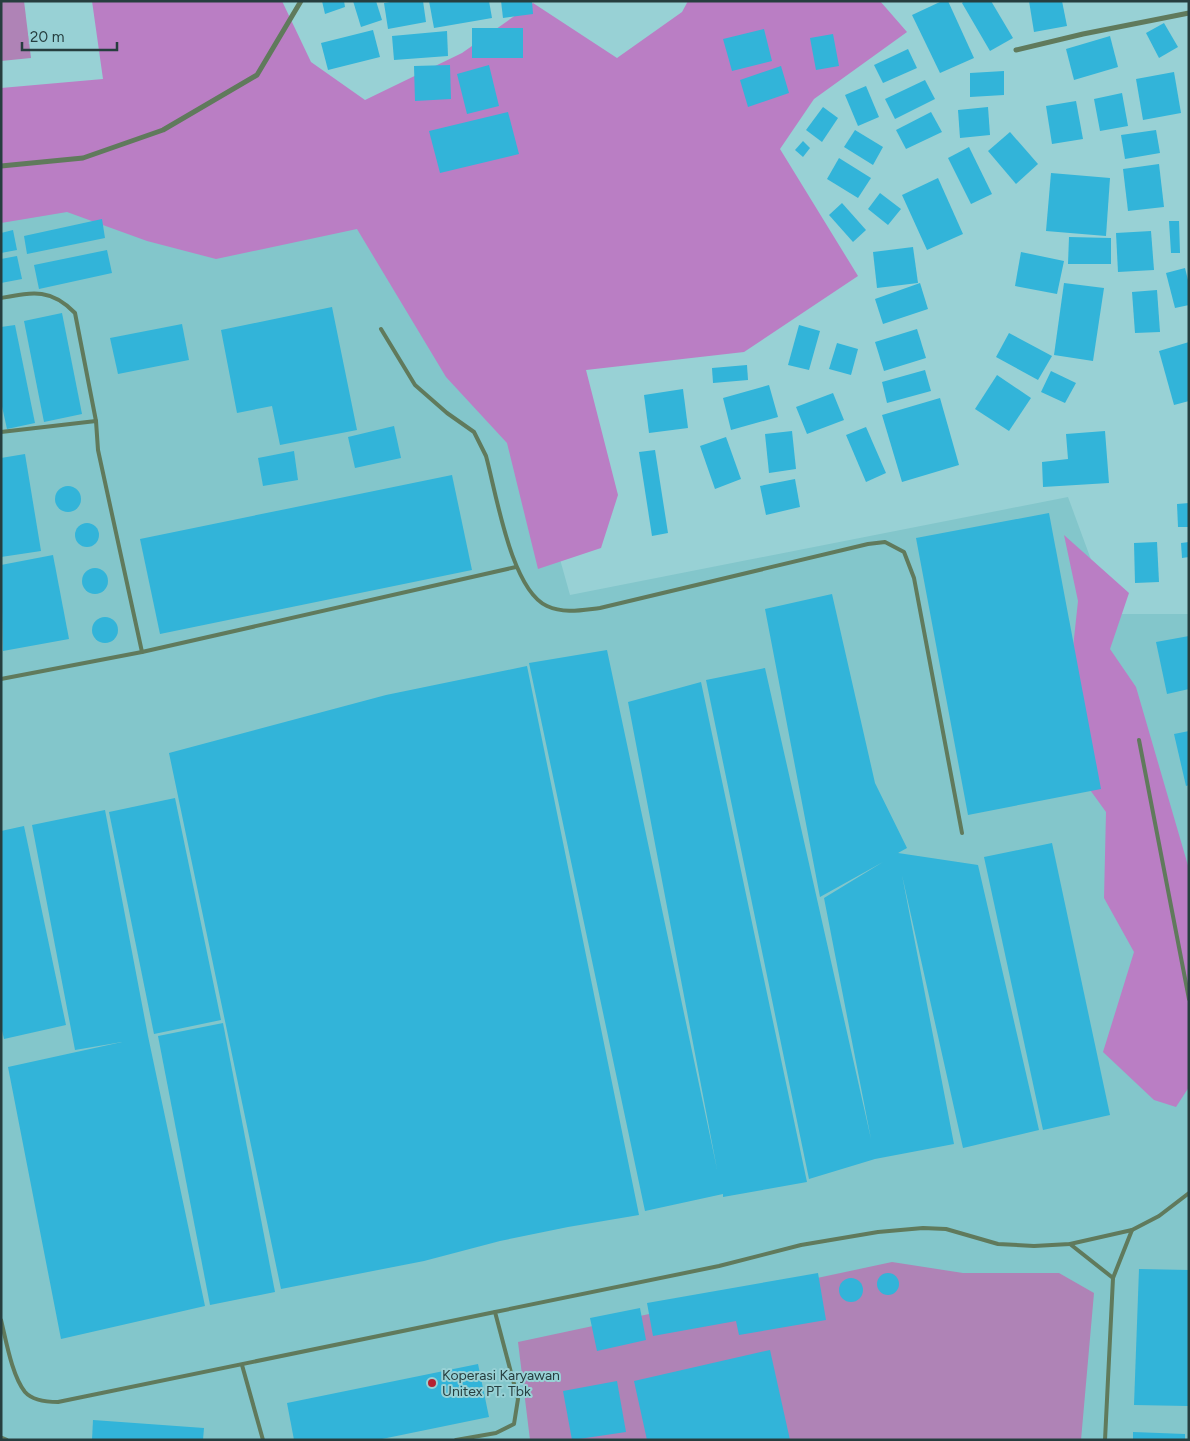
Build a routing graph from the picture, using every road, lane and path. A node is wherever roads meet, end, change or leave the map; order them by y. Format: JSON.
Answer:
{"nodes":[{"id":1,"x":302,"y":1,"type":"edge"},
{"id":2,"x":1189,"y":13,"type":"edge"},
{"id":3,"x":1016,"y":50,"type":"dead end"},
{"id":4,"x":1,"y":166,"type":"edge"},
{"id":5,"x":1,"y":298,"type":"edge"},
{"id":6,"x":381,"y":329,"type":"dead end"},
{"id":7,"x":96,"y":421,"type":"junction"},
{"id":8,"x":1,"y":432,"type":"edge"},
{"id":9,"x":516,"y":567,"type":"junction"},
{"id":10,"x":142,"y":652,"type":"junction"},
{"id":11,"x":1,"y":679,"type":"edge"},
{"id":12,"x":1139,"y":740,"type":"dead end"},
{"id":13,"x":962,"y":832,"type":"dead end"},
{"id":14,"x":1189,"y":999,"type":"edge"},
{"id":15,"x":1189,"y":1193,"type":"edge"},
{"id":16,"x":1132,"y":1230,"type":"junction"},
{"id":17,"x":1070,"y":1244,"type":"junction"},
{"id":18,"x":1113,"y":1278,"type":"junction"},
{"id":19,"x":495,"y":1312,"type":"junction"},
{"id":20,"x":1,"y":1320,"type":"edge"},
{"id":21,"x":242,"y":1365,"type":"junction"},
{"id":22,"x":1,"y":1438,"type":"edge"},
{"id":23,"x":6,"y":1440,"type":"edge"},
{"id":24,"x":263,"y":1440,"type":"edge"},
{"id":25,"x":456,"y":1440,"type":"edge"},
{"id":26,"x":1105,"y":1440,"type":"edge"}],
"edges":[{"from":1,"to":4,"type":"street"},
{"from":2,"to":3,"type":"street"},
{"from":5,"to":7,"type":"lane"},
{"from":6,"to":9,"type":"lane"},
{"from":7,"to":8,"type":"lane"},
{"from":7,"to":10,"type":"lane"},
{"from":9,"to":10,"type":"lane"},
{"from":9,"to":13,"type":"lane"},
{"from":10,"to":11,"type":"lane"},
{"from":12,"to":14,"type":"lane"},
{"from":15,"to":16,"type":"lane"},
{"from":16,"to":17,"type":"lane"},
{"from":16,"to":18,"type":"lane"},
{"from":17,"to":18,"type":"lane"},
{"from":17,"to":19,"type":"lane"},
{"from":18,"to":26,"type":"lane"},
{"from":19,"to":21,"type":"lane"},
{"from":19,"to":25,"type":"lane"},
{"from":20,"to":21,"type":"lane"},
{"from":21,"to":24,"type":"lane"},
{"from":22,"to":23,"type":"street"}]}
